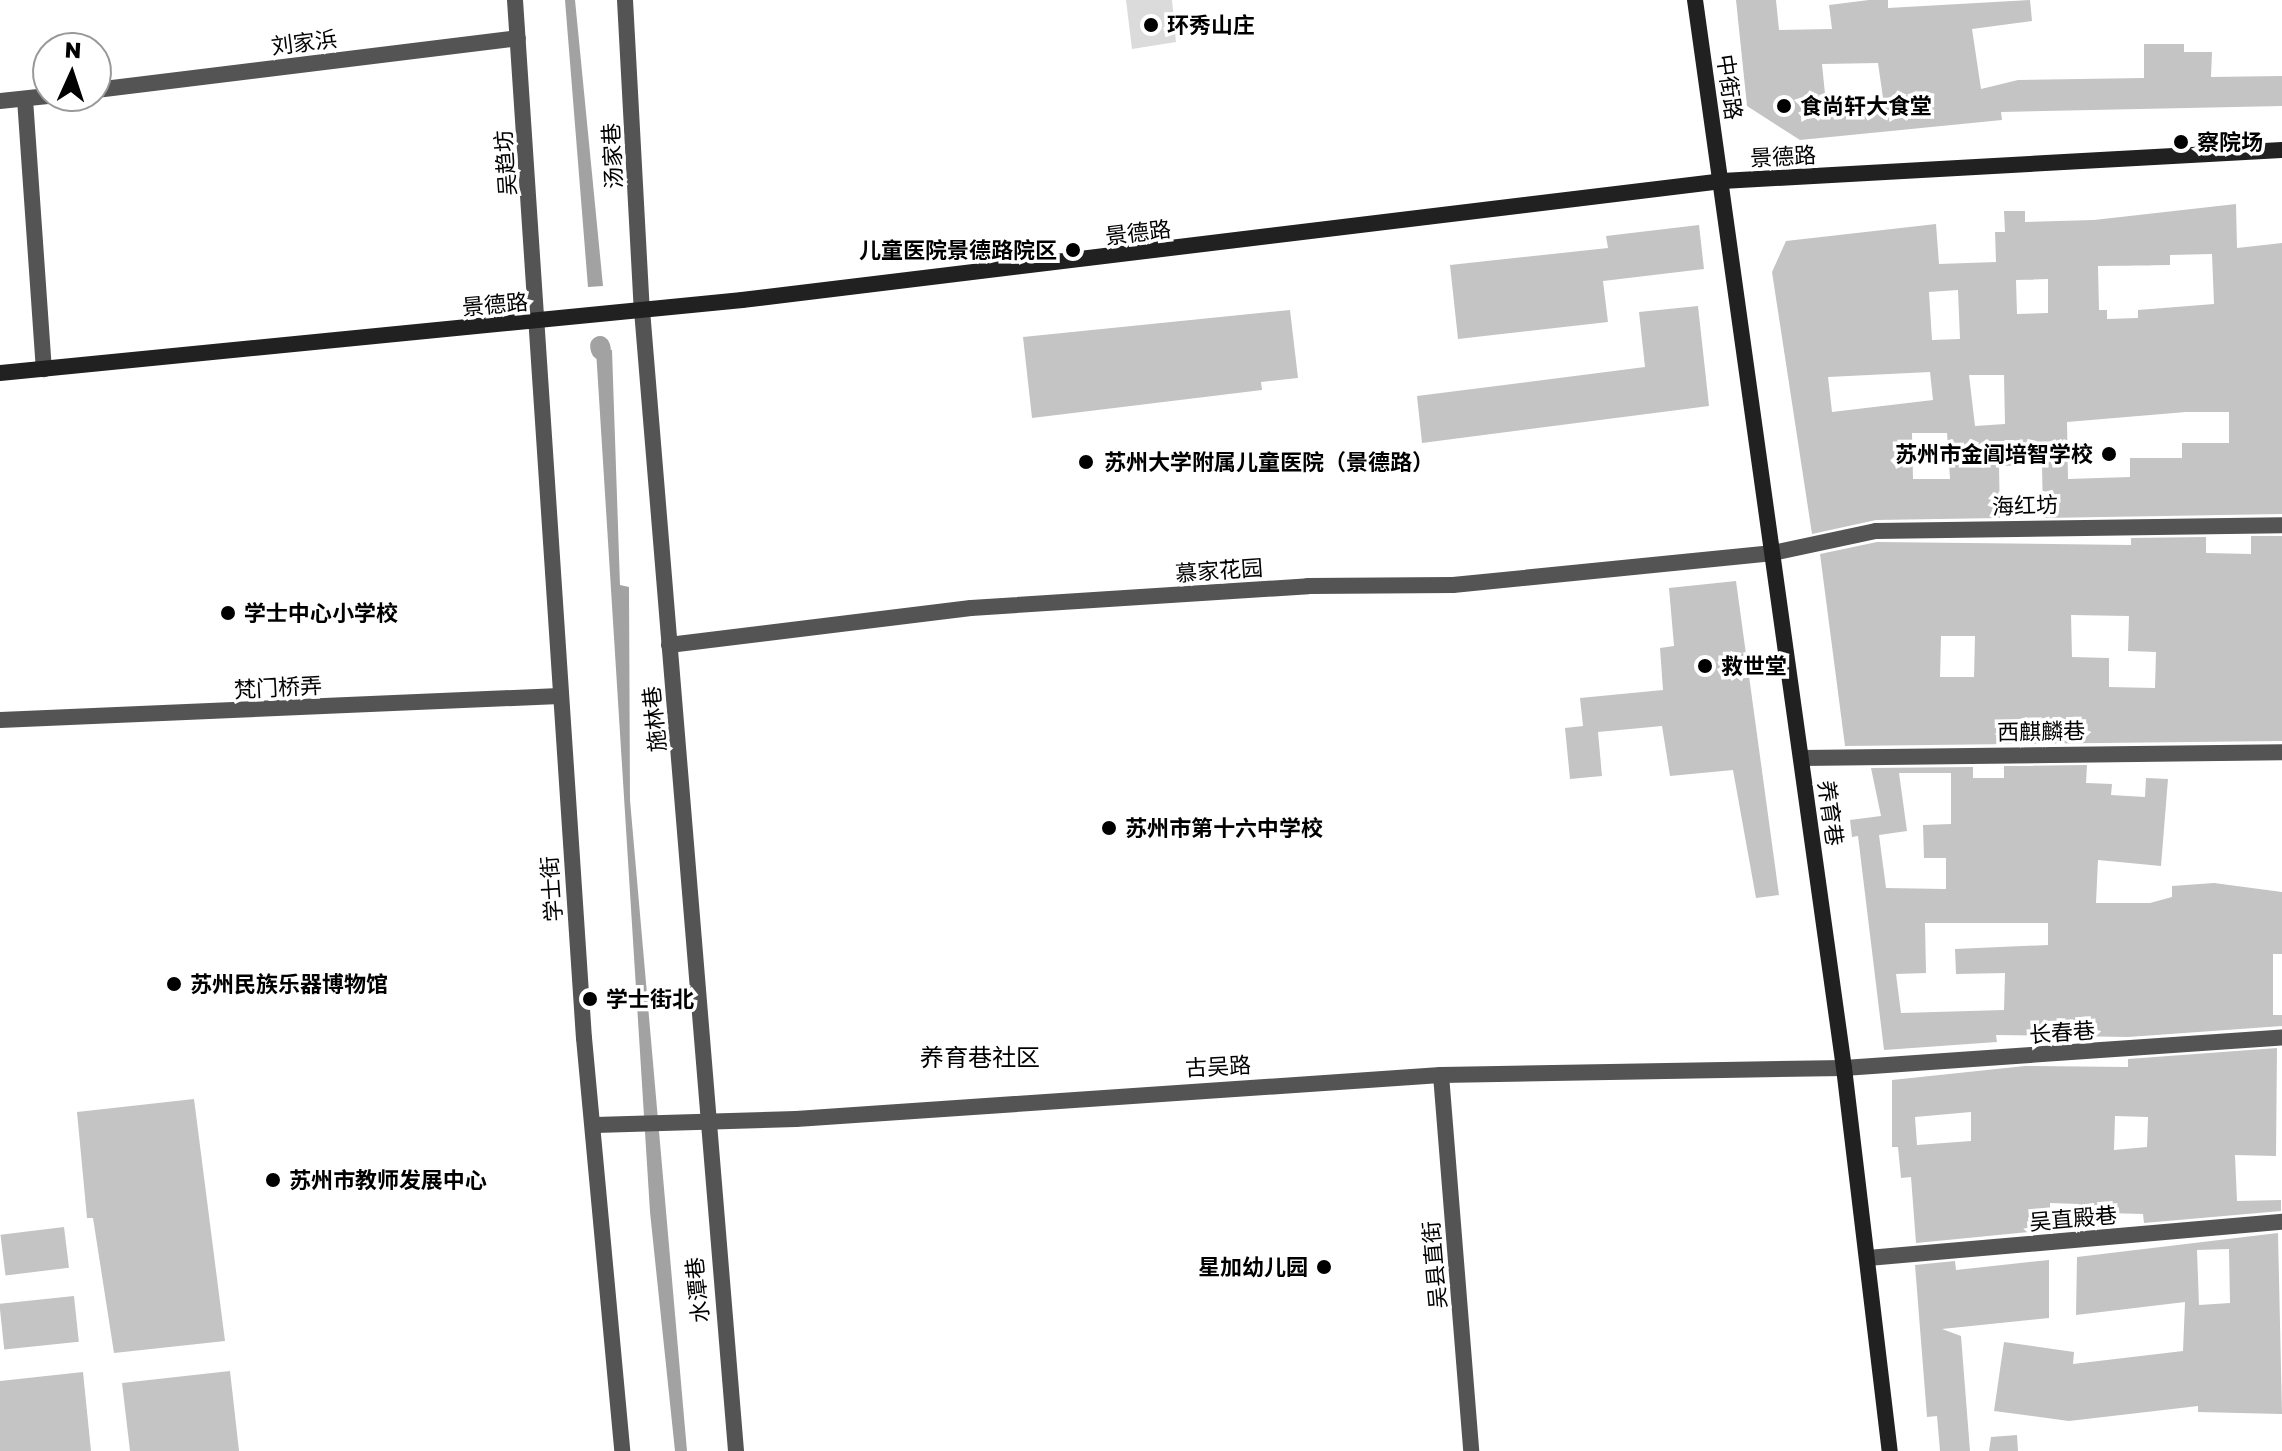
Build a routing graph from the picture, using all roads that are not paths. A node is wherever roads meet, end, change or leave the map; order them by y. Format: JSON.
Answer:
{"nodes":[{"id":1,"x":515,"y":0,"type":"edge"},
{"id":2,"x":625,"y":0,"type":"edge"},
{"id":3,"x":1695,"y":0,"type":"edge"},
{"id":4,"x":518,"y":38,"type":"junction"},
{"id":5,"x":112,"y":88,"type":"edge"},
{"id":6,"x":32,"y":98,"type":"edge"},
{"id":7,"x":25,"y":99,"type":"junction"},
{"id":8,"x":0,"y":101,"type":"edge"},
{"id":9,"x":2282,"y":150,"type":"edge"},
{"id":10,"x":1722,"y":181,"type":"junction"},
{"id":11,"x":642,"y":310,"type":"junction"},
{"id":12,"x":538,"y":323,"type":"junction"},
{"id":13,"x":44,"y":369,"type":"junction"},
{"id":14,"x":0,"y":373,"type":"edge"},
{"id":15,"x":2282,"y":525,"type":"edge"},
{"id":16,"x":1773,"y":553,"type":"junction"},
{"id":17,"x":669,"y":645,"type":"junction"},
{"id":18,"x":559,"y":696,"type":"junction"},
{"id":19,"x":0,"y":720,"type":"edge"},
{"id":20,"x":2282,"y":752,"type":"edge"},
{"id":21,"x":1802,"y":758,"type":"junction"},
{"id":22,"x":2282,"y":1037,"type":"edge"},
{"id":23,"x":1844,"y":1068,"type":"junction"},
{"id":24,"x":1441,"y":1075,"type":"junction"},
{"id":25,"x":704,"y":1124,"type":"junction"},
{"id":26,"x":595,"y":1125,"type":"junction"},
{"id":27,"x":2282,"y":1222,"type":"edge"},
{"id":28,"x":1868,"y":1258,"type":"junction"},
{"id":29,"x":622,"y":1451,"type":"edge"},
{"id":30,"x":736,"y":1451,"type":"edge"},
{"id":31,"x":1471,"y":1451,"type":"edge"},
{"id":32,"x":1890,"y":1451,"type":"edge"}],
"edges":[{"from":1,"to":4,"type":"street","name":"吴趋坊"},
{"from":2,"to":11,"type":"street","name":"汤家巷"},
{"from":3,"to":10,"type":"main road","name":"中街路"},
{"from":4,"to":5,"type":"street","name":"刘家浜"},
{"from":4,"to":12,"type":"street","name":"吴趋坊"},
{"from":6,"to":7,"type":"street"},
{"from":7,"to":8,"type":"street"},
{"from":7,"to":13,"type":"street"},
{"from":9,"to":10,"type":"main road","name":"景德路"},
{"from":10,"to":11,"type":"main road","name":"景德路"},
{"from":10,"to":16,"type":"main road","name":"养育巷"},
{"from":11,"to":12,"type":"main road","name":"景德路"},
{"from":11,"to":17,"type":"street","name":"施林巷"},
{"from":12,"to":13,"type":"main road","name":"景德路"},
{"from":12,"to":18,"type":"street","name":"学士街"},
{"from":13,"to":14,"type":"main road","name":"景德路"},
{"from":15,"to":16,"type":"street","name":"海红坊"},
{"from":16,"to":17,"type":"street","name":"慕家花园"},
{"from":16,"to":21,"type":"main road","name":"养育巷"},
{"from":17,"to":25,"type":"street","name":"施林巷"},
{"from":18,"to":19,"type":"street","name":"梵门桥弄"},
{"from":18,"to":26,"type":"street","name":"学士街"},
{"from":20,"to":21,"type":"street","name":"西麒麟巷"},
{"from":21,"to":23,"type":"main road","name":"养育巷"},
{"from":22,"to":23,"type":"street","name":"长春巷"},
{"from":23,"to":24,"type":"street","name":"古吴路"},
{"from":23,"to":28,"type":"main road","name":"养育巷"},
{"from":24,"to":25,"type":"street","name":"古吴路"},
{"from":24,"to":31,"type":"street","name":"吴县直街"},
{"from":25,"to":26,"type":"street","name":"古吴路"},
{"from":25,"to":30,"type":"street","name":"水潭巷"},
{"from":26,"to":29,"type":"street","name":"学士街"},
{"from":27,"to":28,"type":"street","name":"吴直殿巷"},
{"from":28,"to":32,"type":"main road","name":"养育巷"}]}
